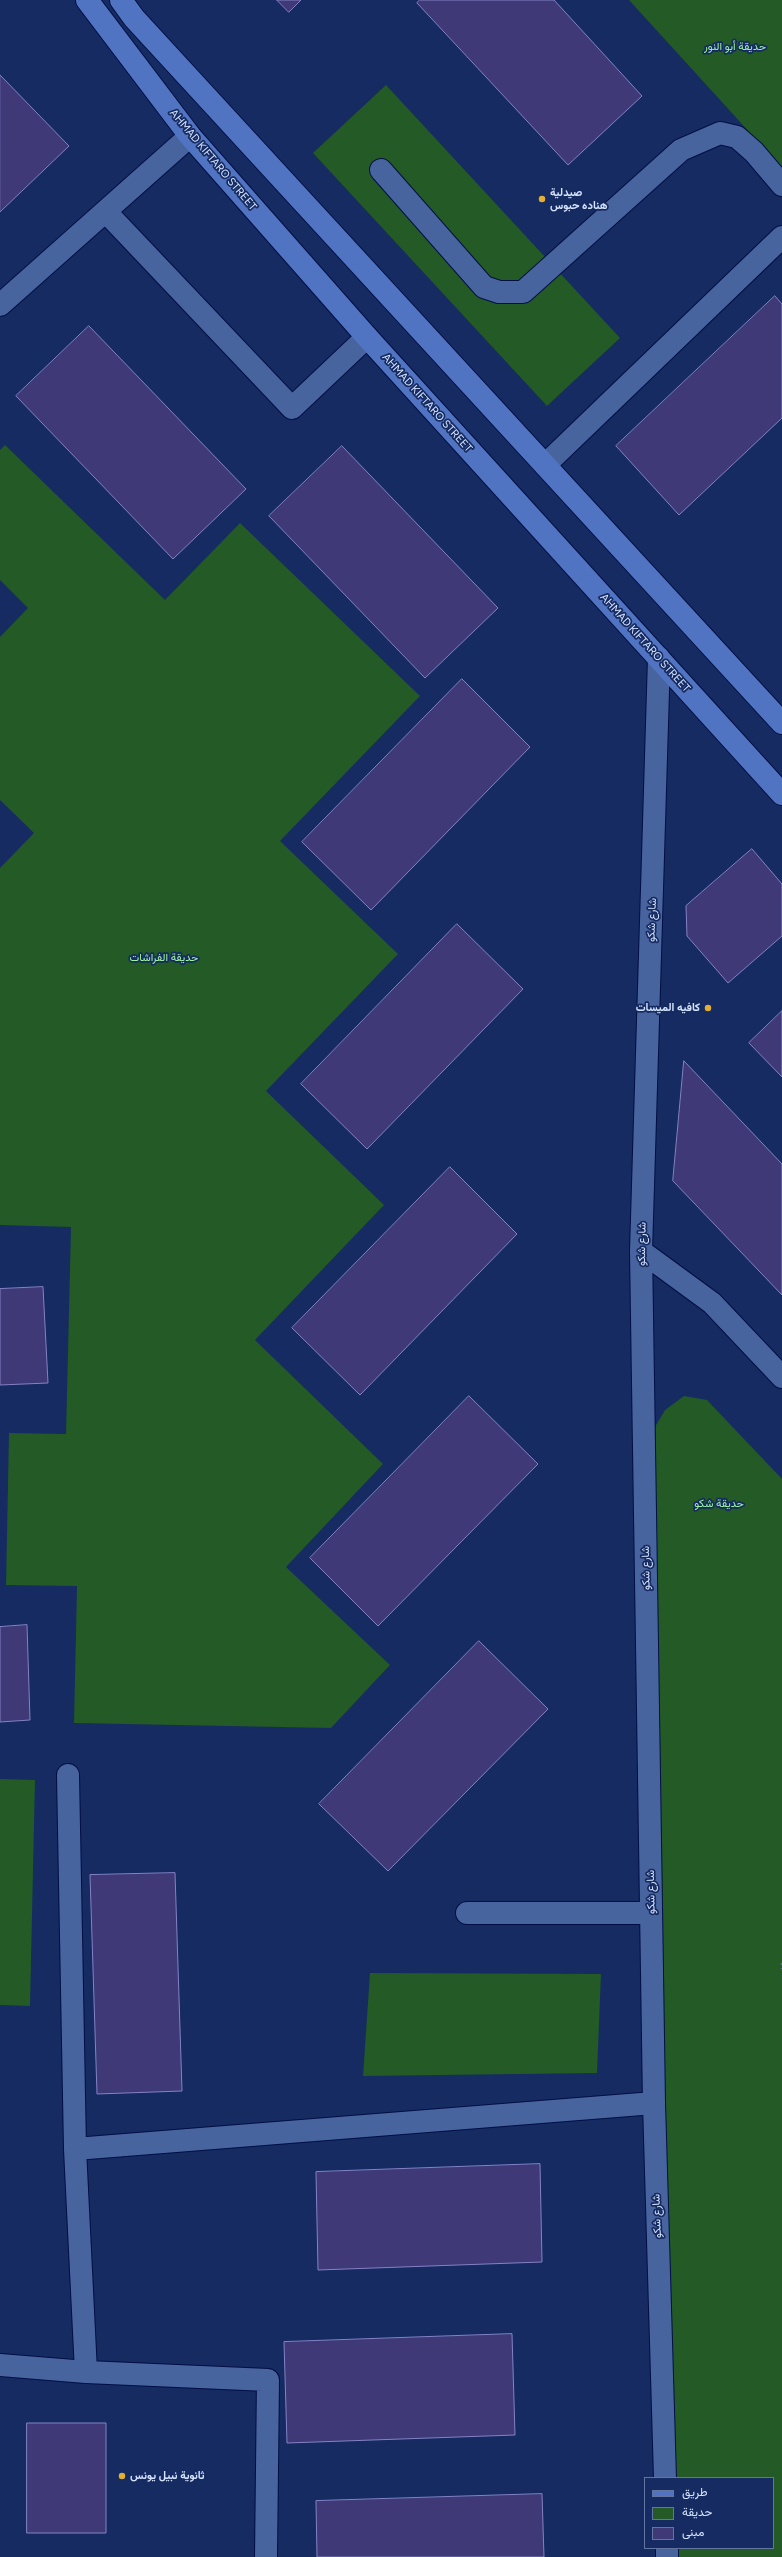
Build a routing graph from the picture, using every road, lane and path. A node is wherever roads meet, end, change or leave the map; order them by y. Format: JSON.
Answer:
{"nodes":[{"id":1,"x":87,"y":0,"type":"edge"},
{"id":2,"x":121,"y":0,"type":"edge"},
{"id":3,"x":190,"y":136,"type":"junction"},
{"id":4,"x":381,"y":170,"type":"dead end"},
{"id":5,"x":782,"y":184,"type":"edge"},
{"id":6,"x":107,"y":213,"type":"junction"},
{"id":7,"x":782,"y":237,"type":"edge"},
{"id":8,"x":0,"y":305,"type":"edge"},
{"id":9,"x":368,"y":337,"type":"junction"},
{"id":10,"x":545,"y":465,"type":"junction"},
{"id":11,"x":659,"y":658,"type":"junction"},
{"id":12,"x":782,"y":723,"type":"edge"},
{"id":13,"x":782,"y":794,"type":"edge"},
{"id":14,"x":641,"y":1251,"type":"junction"},
{"id":15,"x":782,"y":1377,"type":"edge"},
{"id":16,"x":68,"y":1775,"type":"dead end"},
{"id":17,"x":467,"y":1913,"type":"dead end"},
{"id":18,"x":651,"y":1913,"type":"junction"},
{"id":19,"x":782,"y":1963,"type":"edge"},
{"id":20,"x":782,"y":1969,"type":"edge"},
{"id":21,"x":654,"y":2104,"type":"junction"},
{"id":22,"x":74,"y":2149,"type":"junction"},
{"id":23,"x":0,"y":2365,"type":"edge"},
{"id":24,"x":86,"y":2372,"type":"junction"},
{"id":25,"x":665,"y":2477,"type":"edge"},
{"id":26,"x":266,"y":2557,"type":"edge"}],
"edges":[{"from":1,"to":3,"type":"main road","name":"AHMAD KIFTARO STREET"},
{"from":2,"to":10,"type":"main road"},
{"from":3,"to":6,"type":"street"},
{"from":3,"to":9,"type":"main road","name":"AHMAD KIFTARO STREET"},
{"from":4,"to":5,"type":"street"},
{"from":6,"to":8,"type":"street"},
{"from":6,"to":9,"type":"street"},
{"from":7,"to":10,"type":"street"},
{"from":9,"to":11,"type":"main road","name":"AHMAD KIFTARO STREET"},
{"from":10,"to":12,"type":"main road"},
{"from":11,"to":13,"type":"main road","name":"AHMAD KIFTARO STREET"},
{"from":11,"to":14,"type":"street","name":"شارع شكو"},
{"from":14,"to":15,"type":"street"},
{"from":14,"to":18,"type":"street","name":"شارع شكو"},
{"from":16,"to":22,"type":"street"},
{"from":17,"to":18,"type":"street"},
{"from":18,"to":21,"type":"street","name":"شارع شكو"},
{"from":19,"to":20,"type":"path"},
{"from":21,"to":22,"type":"street"},
{"from":21,"to":25,"type":"street","name":"شارع شكو"},
{"from":22,"to":24,"type":"street"},
{"from":23,"to":24,"type":"street"},
{"from":24,"to":26,"type":"street"}]}
